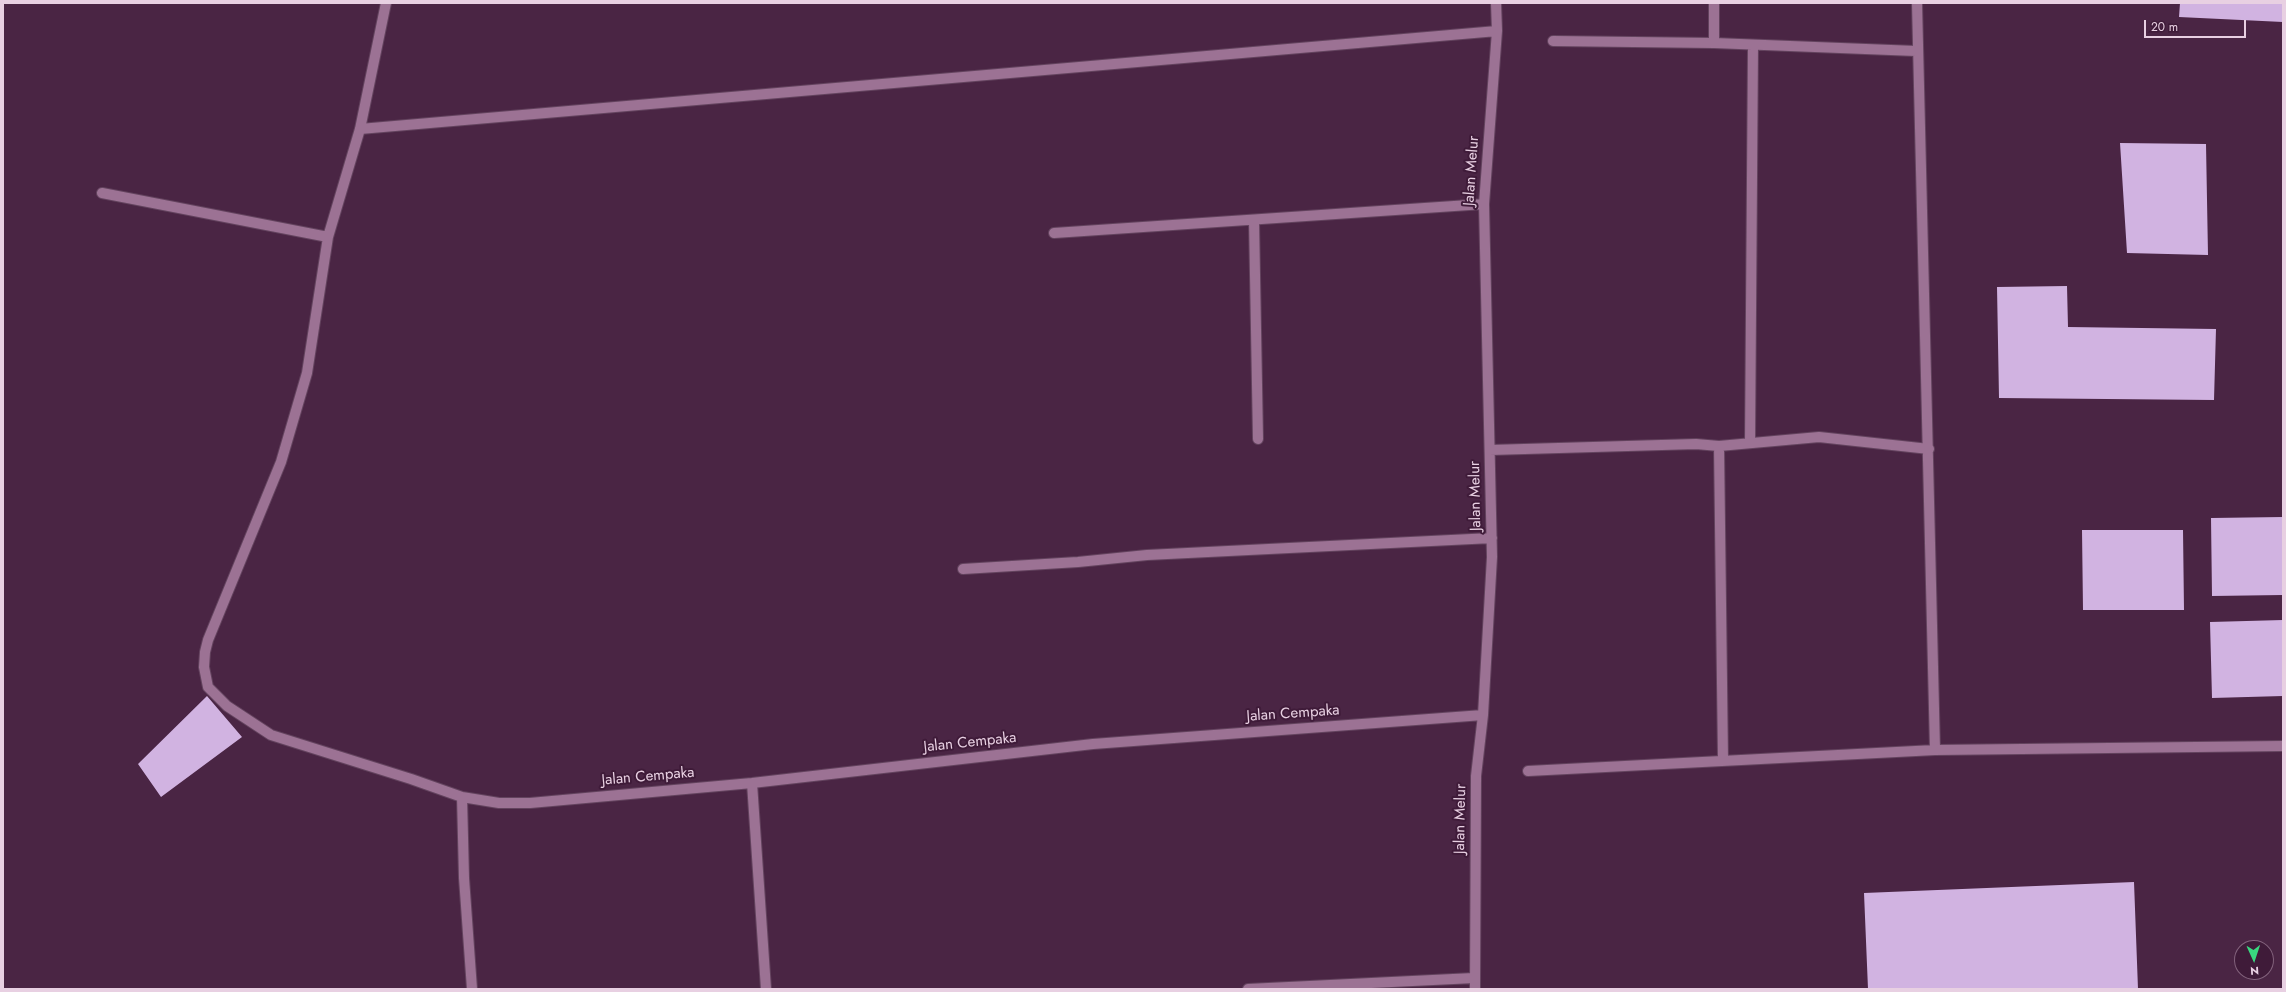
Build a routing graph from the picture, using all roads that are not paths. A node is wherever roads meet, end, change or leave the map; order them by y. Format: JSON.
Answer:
{"nodes":[{"id":1,"x":383,"y":3,"type":"edge"},
{"id":2,"x":1496,"y":3,"type":"edge"},
{"id":3,"x":1714,"y":3,"type":"edge"},
{"id":4,"x":1916,"y":3,"type":"edge"},
{"id":5,"x":1497,"y":31,"type":"junction"},
{"id":6,"x":1553,"y":41,"type":"dead end"},
{"id":7,"x":1714,"y":43,"type":"junction"},
{"id":8,"x":1753,"y":45,"type":"junction"},
{"id":9,"x":1916,"y":51,"type":"junction"},
{"id":10,"x":360,"y":128,"type":"junction"},
{"id":11,"x":102,"y":193,"type":"dead end"},
{"id":12,"x":1484,"y":204,"type":"junction"},
{"id":13,"x":1254,"y":220,"type":"junction"},
{"id":14,"x":1054,"y":233,"type":"dead end"},
{"id":15,"x":328,"y":237,"type":"junction"},
{"id":16,"x":1258,"y":439,"type":"dead end"},
{"id":17,"x":1750,"y":442,"type":"junction"},
{"id":18,"x":1719,"y":446,"type":"junction"},
{"id":19,"x":1929,"y":449,"type":"junction"},
{"id":20,"x":1490,"y":450,"type":"junction"},
{"id":21,"x":1492,"y":538,"type":"junction"},
{"id":22,"x":963,"y":569,"type":"dead end"},
{"id":23,"x":1483,"y":715,"type":"junction"},
{"id":24,"x":2283,"y":746,"type":"edge"},
{"id":25,"x":1935,"y":750,"type":"junction"},
{"id":26,"x":1723,"y":761,"type":"junction"},
{"id":27,"x":1528,"y":771,"type":"dead end"},
{"id":28,"x":752,"y":783,"type":"junction"},
{"id":29,"x":462,"y":797,"type":"junction"},
{"id":30,"x":1474,"y":978,"type":"junction"},
{"id":31,"x":472,"y":989,"type":"edge"},
{"id":32,"x":766,"y":989,"type":"edge"},
{"id":33,"x":1248,"y":989,"type":"edge"},
{"id":34,"x":1475,"y":989,"type":"edge"}],
"edges":[{"from":1,"to":10,"type":"street","name":"Jalan Cempaka"},
{"from":2,"to":5,"type":"street","name":"Jalan Melur"},
{"from":3,"to":7,"type":"street"},
{"from":4,"to":9,"type":"street"},
{"from":5,"to":10,"type":"street"},
{"from":5,"to":12,"type":"street","name":"Jalan Melur"},
{"from":6,"to":7,"type":"street"},
{"from":7,"to":8,"type":"street"},
{"from":8,"to":9,"type":"street"},
{"from":8,"to":17,"type":"street"},
{"from":9,"to":19,"type":"street"},
{"from":10,"to":15,"type":"street","name":"Jalan Cempaka"},
{"from":11,"to":15,"type":"street"},
{"from":12,"to":13,"type":"street"},
{"from":12,"to":20,"type":"street","name":"Jalan Melur"},
{"from":13,"to":14,"type":"street"},
{"from":13,"to":16,"type":"street"},
{"from":15,"to":29,"type":"street","name":"Jalan Cempaka"},
{"from":17,"to":18,"type":"street"},
{"from":17,"to":19,"type":"street"},
{"from":18,"to":20,"type":"street"},
{"from":18,"to":26,"type":"street"},
{"from":19,"to":25,"type":"street"},
{"from":20,"to":21,"type":"street","name":"Jalan Melur"},
{"from":21,"to":22,"type":"street"},
{"from":21,"to":23,"type":"street","name":"Jalan Melur"},
{"from":23,"to":28,"type":"street","name":"Jalan Cempaka"},
{"from":23,"to":30,"type":"street","name":"Jalan Melur"},
{"from":24,"to":25,"type":"street"},
{"from":25,"to":26,"type":"street"},
{"from":26,"to":27,"type":"street"},
{"from":28,"to":29,"type":"street","name":"Jalan Cempaka"},
{"from":28,"to":32,"type":"street"},
{"from":29,"to":31,"type":"street"},
{"from":30,"to":33,"type":"street"},
{"from":30,"to":34,"type":"street","name":"Jalan Melur"}]}
